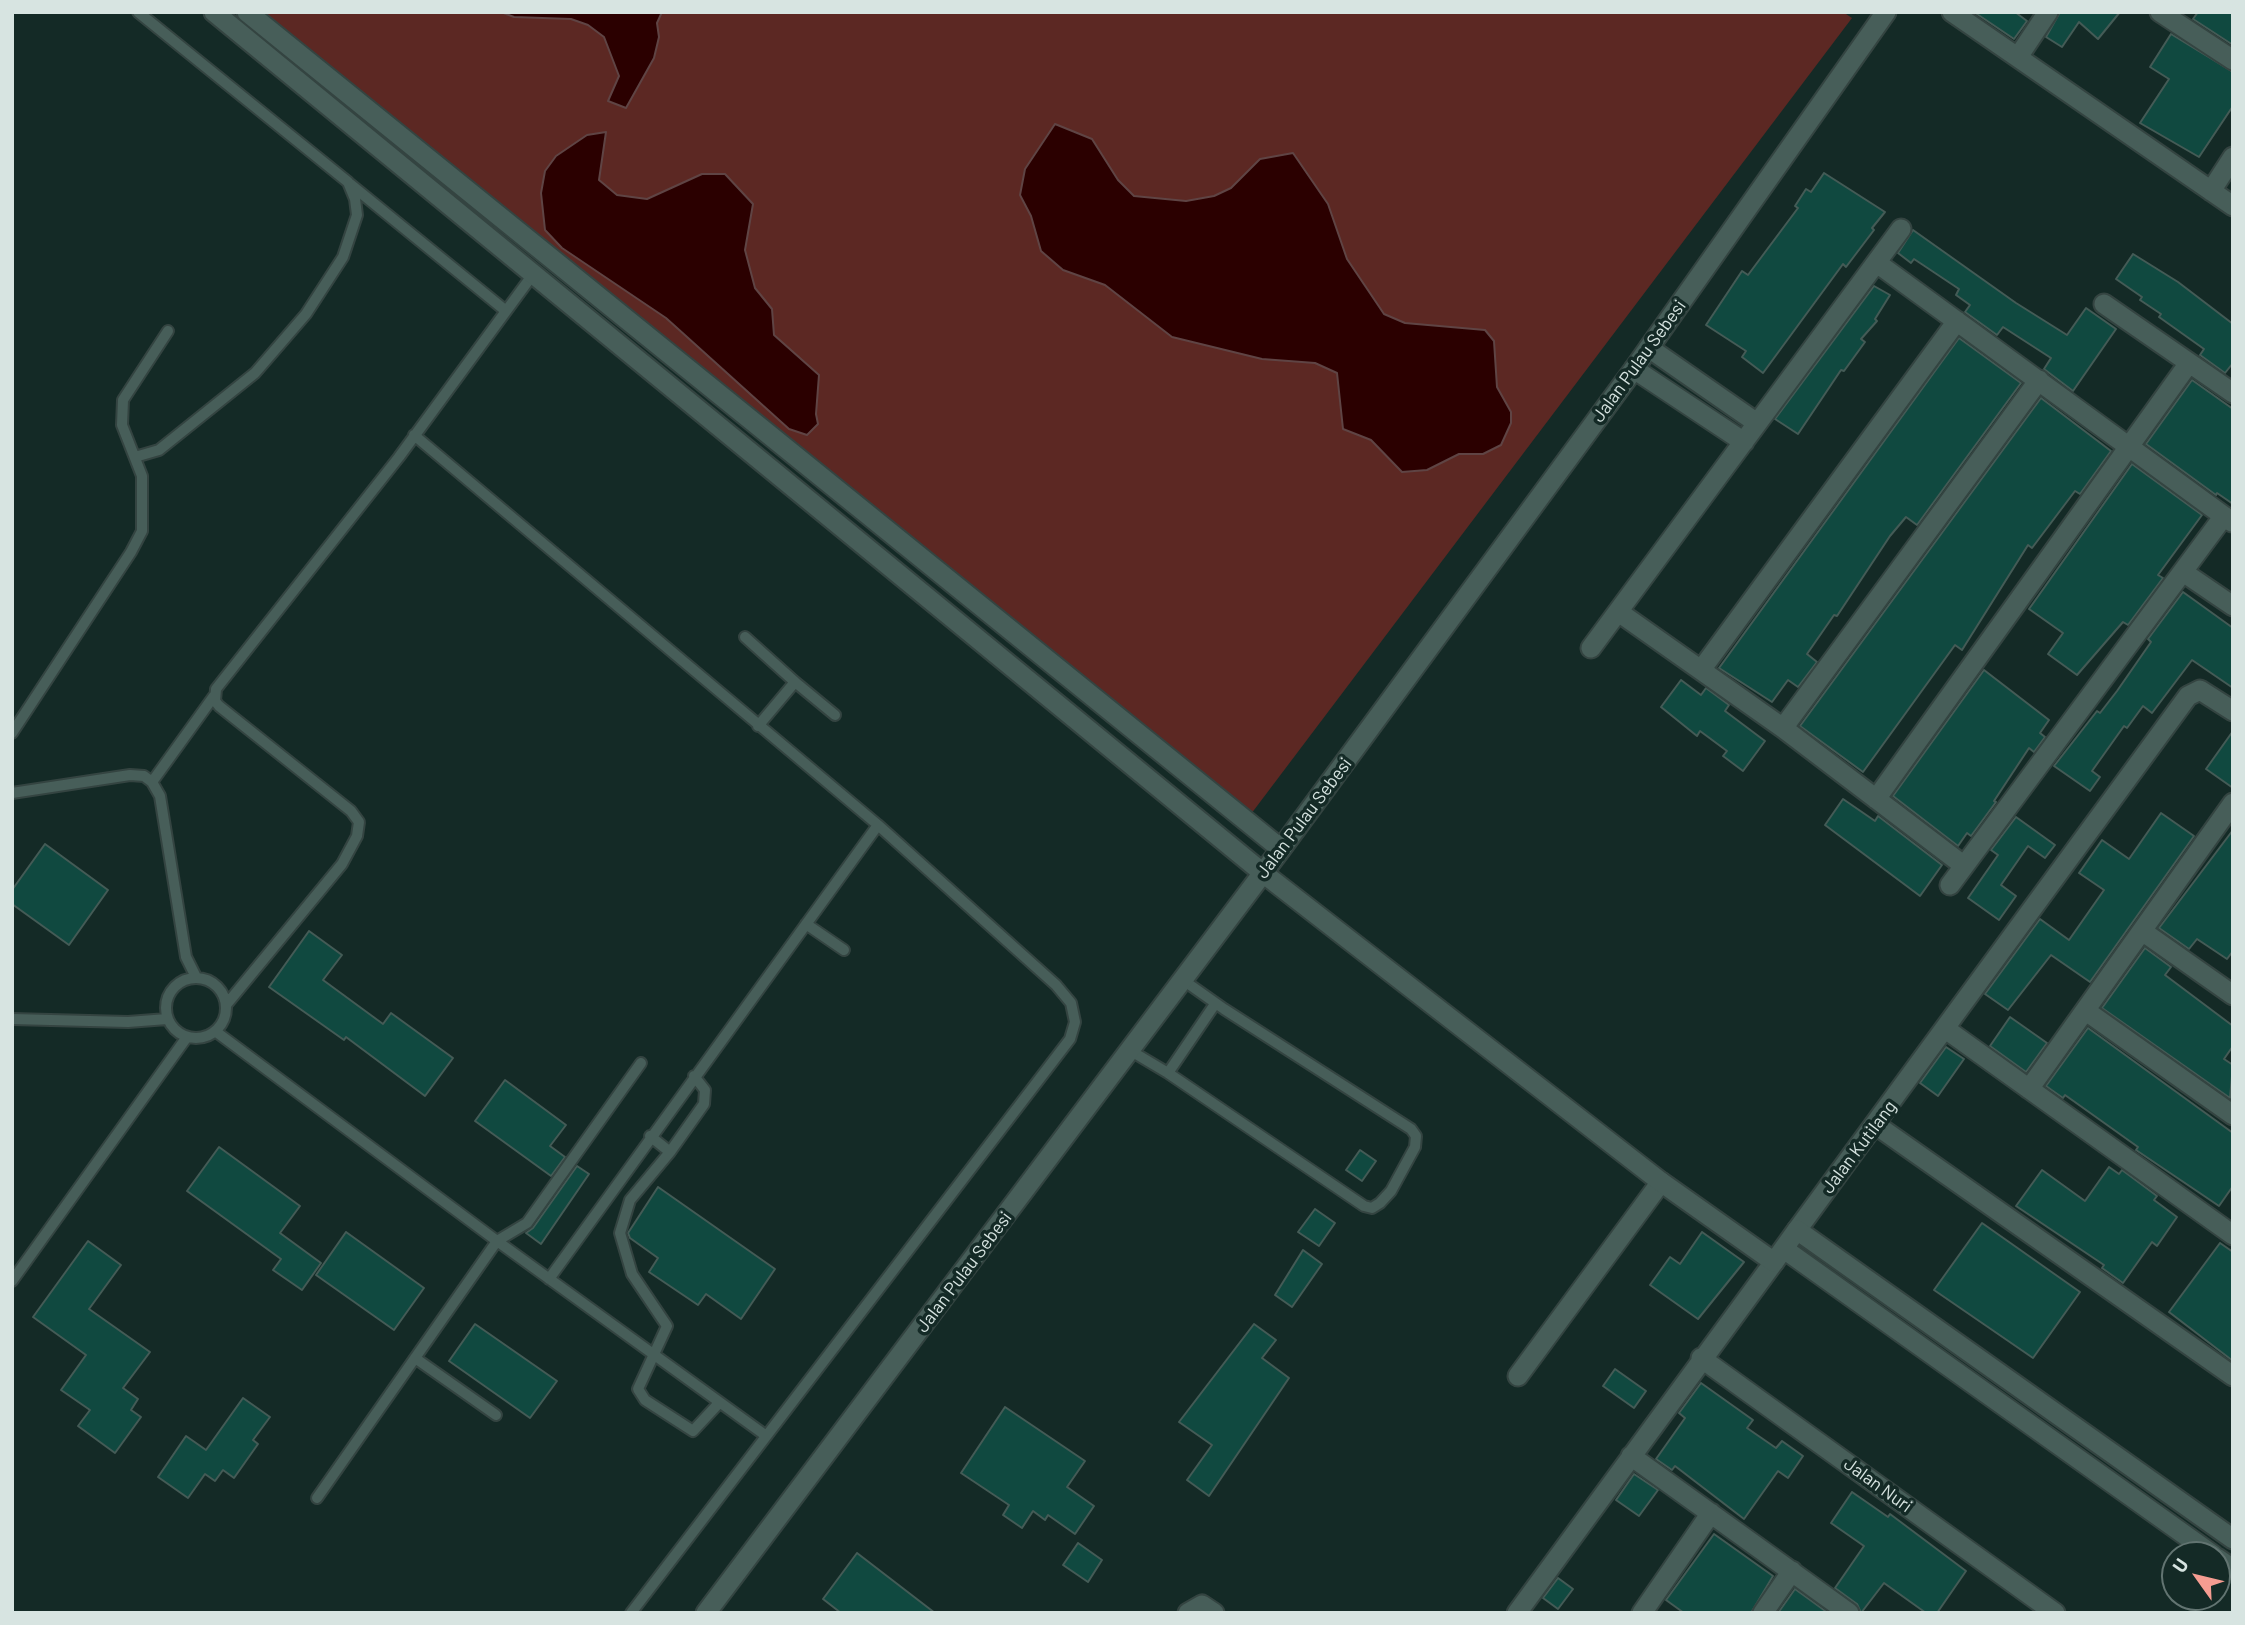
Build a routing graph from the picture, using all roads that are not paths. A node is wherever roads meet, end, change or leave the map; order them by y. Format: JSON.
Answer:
{"nodes":[{"id":1,"x":138,"y":12,"type":"edge"},
{"id":2,"x":214,"y":12,"type":"edge"},
{"id":3,"x":247,"y":12,"type":"edge"},
{"id":4,"x":1886,"y":12,"type":"edge"},
{"id":5,"x":1952,"y":12,"type":"edge"},
{"id":6,"x":2048,"y":12,"type":"edge"},
{"id":7,"x":2160,"y":12,"type":"edge"},
{"id":8,"x":2183,"y":19,"type":"edge"},
{"id":9,"x":2018,"y":57,"type":"junction"},
{"id":10,"x":2233,"y":60,"type":"edge"},
{"id":11,"x":2233,"y":157,"type":"edge"},
{"id":12,"x":348,"y":182,"type":"junction"},
{"id":13,"x":2211,"y":191,"type":"junction"},
{"id":14,"x":2233,"y":206,"type":"edge"},
{"id":15,"x":1901,"y":229,"type":"dead end"},
{"id":16,"x":1877,"y":263,"type":"junction"},
{"id":17,"x":534,"y":274,"type":"junction"},
{"id":18,"x":2104,"y":304,"type":"dead end"},
{"id":19,"x":506,"y":312,"type":"junction"},
{"id":20,"x":1957,"y":321,"type":"junction"},
{"id":21,"x":168,"y":331,"type":"dead end"},
{"id":22,"x":1649,"y":348,"type":"junction"},
{"id":23,"x":2189,"y":363,"type":"junction"},
{"id":24,"x":1634,"y":369,"type":"junction"},
{"id":25,"x":2039,"y":380,"type":"junction"},
{"id":26,"x":2233,"y":393,"type":"edge"},
{"id":27,"x":1757,"y":423,"type":"junction"},
{"id":28,"x":414,"y":435,"type":"junction"},
{"id":29,"x":1744,"y":442,"type":"junction"},
{"id":30,"x":2129,"y":446,"type":"junction"},
{"id":31,"x":135,"y":457,"type":"junction"},
{"id":32,"x":2228,"y":519,"type":"edge"},
{"id":33,"x":2183,"y":572,"type":"junction"},
{"id":34,"x":2233,"y":606,"type":"edge"},
{"id":35,"x":1619,"y":613,"type":"junction"},
{"id":36,"x":745,"y":637,"type":"dead end"},
{"id":37,"x":1591,"y":648,"type":"dead end"},
{"id":38,"x":1701,"y":670,"type":"junction"},
{"id":39,"x":795,"y":682,"type":"junction"},
{"id":40,"x":214,"y":696,"type":"junction"},
{"id":41,"x":2233,"y":710,"type":"edge"},
{"id":42,"x":835,"y":715,"type":"dead end"},
{"id":43,"x":758,"y":726,"type":"junction"},
{"id":44,"x":1783,"y":728,"type":"junction"},
{"id":45,"x":12,"y":733,"type":"edge"},
{"id":46,"x":152,"y":782,"type":"junction"},
{"id":47,"x":12,"y":793,"type":"edge"},
{"id":48,"x":1876,"y":799,"type":"junction"},
{"id":49,"x":2233,"y":803,"type":"edge"},
{"id":50,"x":878,"y":825,"type":"junction"},
{"id":51,"x":1281,"y":849,"type":"junction"},
{"id":52,"x":1963,"y":865,"type":"junction"},
{"id":53,"x":1263,"y":873,"type":"junction"},
{"id":54,"x":1950,"y":885,"type":"dead end"},
{"id":55,"x":806,"y":924,"type":"junction"},
{"id":56,"x":2142,"y":932,"type":"junction"},
{"id":57,"x":844,"y":950,"type":"dead end"},
{"id":58,"x":195,"y":977,"type":"junction"},
{"id":59,"x":1184,"y":980,"type":"junction"},
{"id":60,"x":2231,"y":990,"type":"edge"},
{"id":61,"x":1215,"y":1004,"type":"junction"},
{"id":62,"x":226,"y":1005,"type":"junction"},
{"id":63,"x":2086,"y":1011,"type":"junction"},
{"id":64,"x":167,"y":1018,"type":"junction"},
{"id":65,"x":12,"y":1019,"type":"edge"},
{"id":66,"x":1947,"y":1030,"type":"junction"},
{"id":67,"x":215,"y":1031,"type":"junction"},
{"id":68,"x":187,"y":1037,"type":"junction"},
{"id":69,"x":1131,"y":1051,"type":"junction"},
{"id":70,"x":641,"y":1063,"type":"dead end"},
{"id":71,"x":1168,"y":1073,"type":"junction"},
{"id":72,"x":694,"y":1076,"type":"junction"},
{"id":73,"x":2029,"y":1090,"type":"junction"},
{"id":74,"x":2233,"y":1115,"type":"edge"},
{"id":75,"x":1876,"y":1125,"type":"junction"},
{"id":76,"x":650,"y":1136,"type":"junction"},
{"id":77,"x":670,"y":1152,"type":"junction"},
{"id":78,"x":1661,"y":1182,"type":"junction"},
{"id":79,"x":1797,"y":1230,"type":"junction"},
{"id":80,"x":2233,"y":1235,"type":"edge"},
{"id":81,"x":497,"y":1241,"type":"junction"},
{"id":82,"x":1779,"y":1255,"type":"junction"},
{"id":83,"x":549,"y":1279,"type":"junction"},
{"id":84,"x":12,"y":1281,"type":"edge"},
{"id":85,"x":1924,"y":1321,"type":"junction"},
{"id":86,"x":1910,"y":1339,"type":"junction"},
{"id":87,"x":655,"y":1354,"type":"junction"},
{"id":88,"x":415,"y":1357,"type":"junction"},
{"id":89,"x":1701,"y":1358,"type":"junction"},
{"id":90,"x":1518,"y":1376,"type":"dead end"},
{"id":91,"x":2233,"y":1376,"type":"edge"},
{"id":92,"x":719,"y":1403,"type":"junction"},
{"id":93,"x":496,"y":1415,"type":"dead end"},
{"id":94,"x":765,"y":1435,"type":"junction"},
{"id":95,"x":1631,"y":1456,"type":"junction"},
{"id":96,"x":317,"y":1497,"type":"dead end"},
{"id":97,"x":1711,"y":1513,"type":"junction"},
{"id":98,"x":2233,"y":1539,"type":"edge"},
{"id":99,"x":2193,"y":1541,"type":"edge"},
{"id":100,"x":1792,"y":1571,"type":"junction"},
{"id":101,"x":631,"y":1613,"type":"edge"},
{"id":102,"x":706,"y":1613,"type":"edge"},
{"id":103,"x":1188,"y":1613,"type":"edge"},
{"id":104,"x":1214,"y":1613,"type":"edge"},
{"id":105,"x":1517,"y":1613,"type":"edge"},
{"id":106,"x":1642,"y":1613,"type":"edge"},
{"id":107,"x":1763,"y":1613,"type":"edge"},
{"id":108,"x":1849,"y":1613,"type":"edge"},
{"id":109,"x":2055,"y":1613,"type":"edge"}],
"edges":[{"from":1,"to":12,"type":"lane"},
{"from":2,"to":17,"type":"street"},
{"from":3,"to":51,"type":"street"},
{"from":4,"to":22,"type":"street","name":"Jalan Pulau Sebesi"},
{"from":5,"to":9,"type":"street"},
{"from":6,"to":9,"type":"street"},
{"from":7,"to":8,"type":"street"},
{"from":8,"to":10,"type":"street"},
{"from":9,"to":13,"type":"street"},
{"from":11,"to":13,"type":"street"},
{"from":12,"to":19,"type":"lane"},
{"from":12,"to":31,"type":"lane"},
{"from":13,"to":14,"type":"street"},
{"from":15,"to":16,"type":"street"},
{"from":16,"to":20,"type":"street"},
{"from":16,"to":27,"type":"street"},
{"from":17,"to":19,"type":"lane"},
{"from":17,"to":53,"type":"street"},
{"from":18,"to":23,"type":"street"},
{"from":19,"to":28,"type":"lane"},
{"from":20,"to":25,"type":"street"},
{"from":20,"to":38,"type":"street"},
{"from":21,"to":31,"type":"lane"},
{"from":22,"to":24,"type":"street","name":"Jalan Pulau Sebesi"},
{"from":22,"to":27,"type":"street"},
{"from":23,"to":26,"type":"street"},
{"from":23,"to":30,"type":"street"},
{"from":24,"to":29,"type":"street"},
{"from":24,"to":51,"type":"street","name":"Jalan Pulau Sebesi"},
{"from":25,"to":30,"type":"street"},
{"from":25,"to":44,"type":"street"},
{"from":27,"to":29,"type":"street"},
{"from":28,"to":40,"type":"lane"},
{"from":28,"to":43,"type":"lane"},
{"from":29,"to":35,"type":"street"},
{"from":30,"to":32,"type":"street"},
{"from":30,"to":48,"type":"street"},
{"from":31,"to":45,"type":"lane"},
{"from":32,"to":33,"type":"street"},
{"from":33,"to":34,"type":"street"},
{"from":33,"to":52,"type":"street"},
{"from":35,"to":37,"type":"street"},
{"from":35,"to":38,"type":"street"},
{"from":36,"to":39,"type":"lane"},
{"from":38,"to":44,"type":"street"},
{"from":39,"to":42,"type":"lane"},
{"from":39,"to":43,"type":"lane"},
{"from":40,"to":46,"type":"lane"},
{"from":40,"to":62,"type":"lane"},
{"from":41,"to":66,"type":"street","name":"Jalan Kutilang"},
{"from":43,"to":50,"type":"lane"},
{"from":44,"to":48,"type":"street"},
{"from":46,"to":47,"type":"lane"},
{"from":46,"to":58,"type":"lane"},
{"from":48,"to":52,"type":"street"},
{"from":49,"to":56,"type":"street"},
{"from":50,"to":55,"type":"lane"},
{"from":50,"to":94,"type":"lane"},
{"from":51,"to":53,"type":"street","name":"Jalan Pulau Sebesi"},
{"from":52,"to":54,"type":"street"},
{"from":53,"to":59,"type":"street","name":"Jalan Pulau Sebesi"},
{"from":53,"to":78,"type":"street"},
{"from":55,"to":57,"type":"lane"},
{"from":55,"to":72,"type":"lane"},
{"from":56,"to":60,"type":"street"},
{"from":56,"to":63,"type":"street"},
{"from":58,"to":62,"type":"lane"},
{"from":58,"to":64,"type":"lane"},
{"from":59,"to":61,"type":"lane"},
{"from":59,"to":69,"type":"street","name":"Jalan Pulau Sebesi"},
{"from":61,"to":71,"type":"lane"},
{"from":61,"to":71,"type":"lane"},
{"from":62,"to":67,"type":"lane"},
{"from":63,"to":73,"type":"street"},
{"from":63,"to":74,"type":"street"},
{"from":64,"to":65,"type":"lane"},
{"from":64,"to":68,"type":"lane"},
{"from":66,"to":73,"type":"street"},
{"from":66,"to":75,"type":"street","name":"Jalan Kutilang"},
{"from":67,"to":68,"type":"lane"},
{"from":67,"to":81,"type":"lane"},
{"from":68,"to":84,"type":"lane"},
{"from":69,"to":71,"type":"lane"},
{"from":69,"to":102,"type":"street","name":"Jalan Pulau Sebesi"},
{"from":70,"to":81,"type":"lane"},
{"from":72,"to":76,"type":"lane"},
{"from":72,"to":77,"type":"lane"},
{"from":73,"to":80,"type":"street"},
{"from":75,"to":79,"type":"street","name":"Jalan Kutilang"},
{"from":75,"to":91,"type":"street"},
{"from":76,"to":77,"type":"lane"},
{"from":76,"to":83,"type":"lane"},
{"from":77,"to":87,"type":"lane"},
{"from":78,"to":82,"type":"street"},
{"from":78,"to":90,"type":"street"},
{"from":79,"to":82,"type":"street","name":"Jalan Kutilang"},
{"from":79,"to":85,"type":"street"},
{"from":81,"to":83,"type":"lane"},
{"from":81,"to":88,"type":"lane"},
{"from":82,"to":86,"type":"street"},
{"from":82,"to":89,"type":"street","name":"Jalan Kutilang"},
{"from":83,"to":87,"type":"lane"},
{"from":85,"to":86,"type":"street"},
{"from":85,"to":98,"type":"street"},
{"from":86,"to":99,"type":"street"},
{"from":87,"to":92,"type":"lane"},
{"from":87,"to":92,"type":"lane"},
{"from":88,"to":93,"type":"lane"},
{"from":88,"to":96,"type":"lane"},
{"from":89,"to":95,"type":"street","name":"Jalan Kutilang"},
{"from":89,"to":109,"type":"street","name":"Jalan Nuri"},
{"from":92,"to":94,"type":"lane"},
{"from":94,"to":101,"type":"lane"},
{"from":95,"to":97,"type":"street"},
{"from":95,"to":105,"type":"street","name":"Jalan Kutilang"},
{"from":97,"to":100,"type":"street"},
{"from":97,"to":106,"type":"street"},
{"from":100,"to":107,"type":"street"},
{"from":100,"to":108,"type":"street"},
{"from":103,"to":104,"type":"street"}]}
